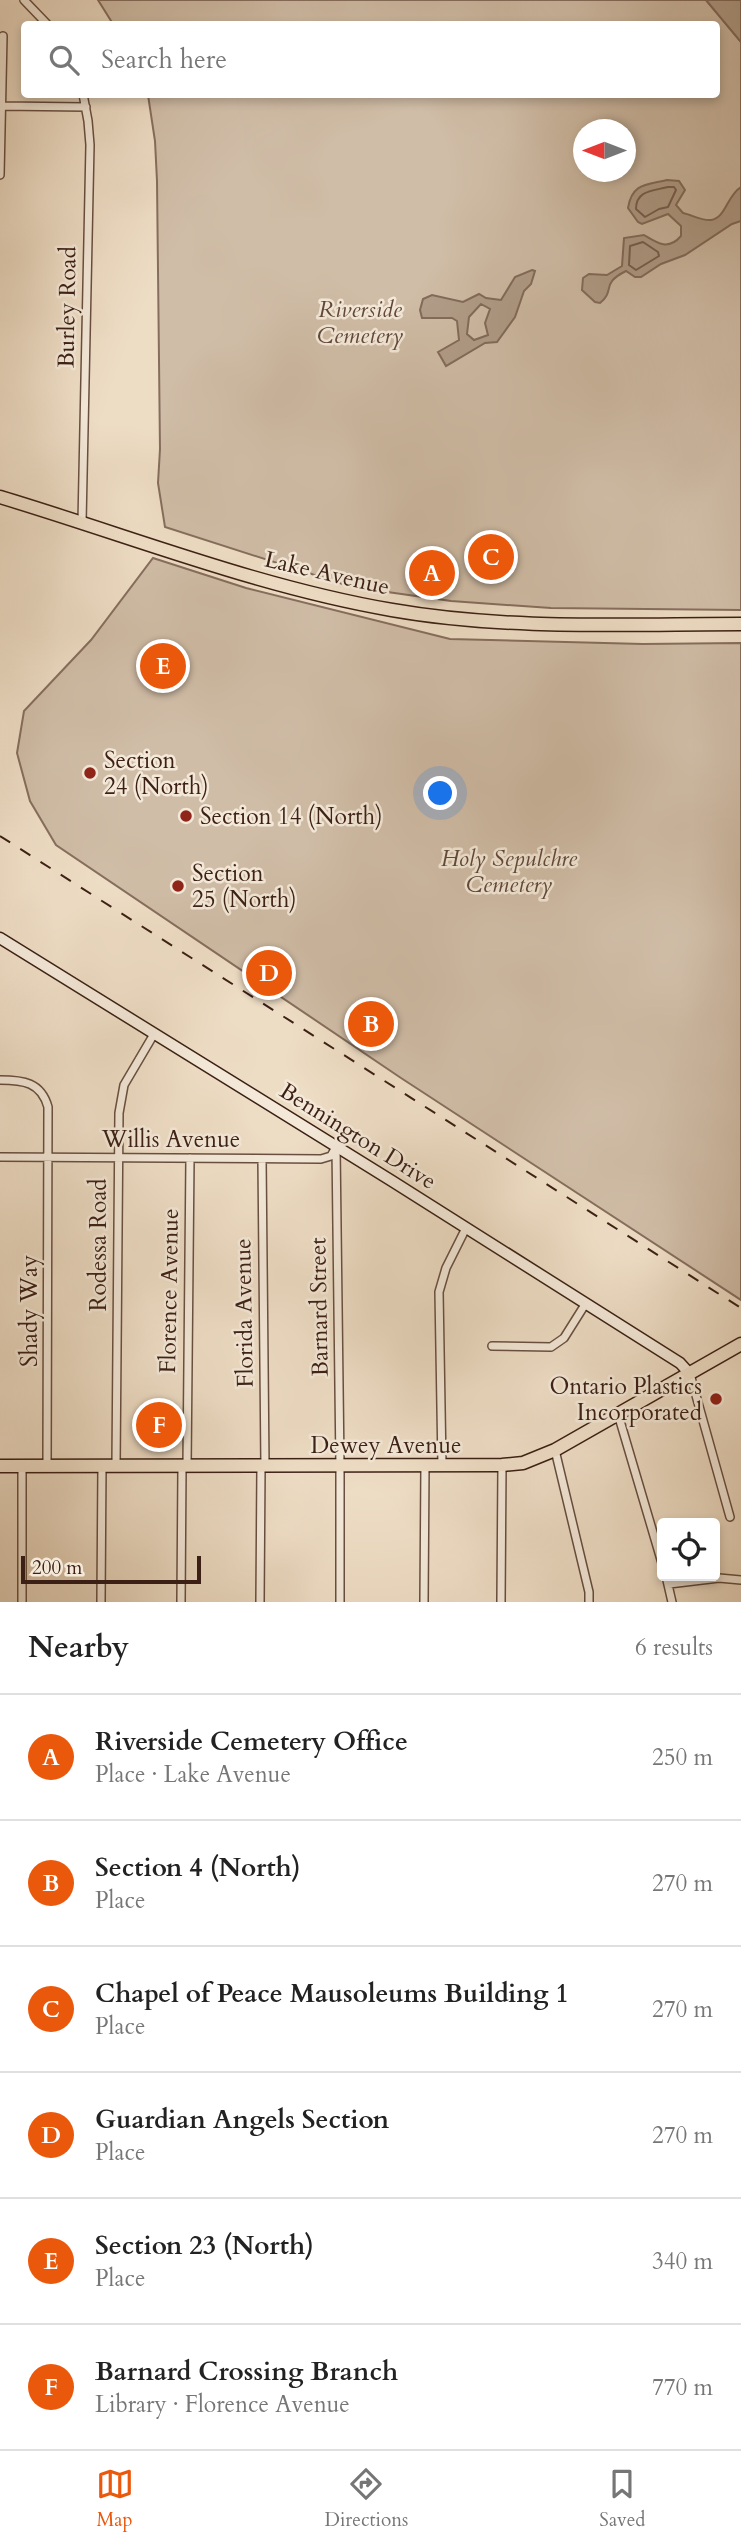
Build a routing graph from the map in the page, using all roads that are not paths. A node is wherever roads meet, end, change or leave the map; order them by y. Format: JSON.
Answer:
{"nodes":[{"id":1,"x":24,"y":0,"type":"edge"},
{"id":2,"x":44,"y":21,"type":"edge"},
{"id":3,"x":3,"y":36,"type":"dead end"},
{"id":4,"x":84,"y":98,"type":"edge"},
{"id":5,"x":1,"y":106,"type":"edge"},
{"id":6,"x":86,"y":107,"type":"junction"},
{"id":7,"x":0,"y":175,"type":"edge"},
{"id":8,"x":0,"y":497,"type":"edge"},
{"id":9,"x":82,"y":522,"type":"junction"},
{"id":10,"x":741,"y":624,"type":"edge"},
{"id":11,"x":0,"y":938,"type":"edge"},
{"id":12,"x":154,"y":1034,"type":"junction"},
{"id":13,"x":0,"y":1080,"type":"edge"},
{"id":14,"x":336,"y":1147,"type":"junction"},
{"id":15,"x":0,"y":1157,"type":"edge"},
{"id":16,"x":49,"y":1157,"type":"junction"},
{"id":17,"x":118,"y":1158,"type":"junction"},
{"id":18,"x":190,"y":1158,"type":"junction"},
{"id":19,"x":262,"y":1159,"type":"junction"},
{"id":20,"x":466,"y":1228,"type":"junction"},
{"id":21,"x":586,"y":1303,"type":"junction"},
{"id":22,"x":741,"y":1344,"type":"edge"},
{"id":23,"x":492,"y":1346,"type":"dead end"},
{"id":24,"x":690,"y":1374,"type":"junction"},
{"id":25,"x":618,"y":1414,"type":"junction"},
{"id":26,"x":555,"y":1450,"type":"junction"},
{"id":27,"x":47,"y":1465,"type":"junction"},
{"id":28,"x":102,"y":1465,"type":"junction"},
{"id":29,"x":116,"y":1465,"type":"junction"},
{"id":30,"x":425,"y":1465,"type":"junction"},
{"id":31,"x":442,"y":1465,"type":"junction"},
{"id":32,"x":502,"y":1465,"type":"junction"},
{"id":33,"x":0,"y":1466,"type":"edge"},
{"id":34,"x":22,"y":1466,"type":"junction"},
{"id":35,"x":184,"y":1466,"type":"junction"},
{"id":36,"x":263,"y":1466,"type":"junction"},
{"id":37,"x":340,"y":1466,"type":"junction"},
{"id":38,"x":730,"y":1517,"type":"dead end"},
{"id":39,"x":657,"y":1546,"type":"edge"},
{"id":40,"x":720,"y":1578,"type":"edge"},
{"id":41,"x":741,"y":1580,"type":"edge"},
{"id":42,"x":667,"y":1581,"type":"edge"},
{"id":43,"x":22,"y":1602,"type":"edge"},
{"id":44,"x":101,"y":1602,"type":"edge"},
{"id":45,"x":181,"y":1602,"type":"edge"},
{"id":46,"x":260,"y":1602,"type":"edge"},
{"id":47,"x":340,"y":1602,"type":"edge"},
{"id":48,"x":424,"y":1602,"type":"edge"},
{"id":49,"x":501,"y":1602,"type":"edge"},
{"id":50,"x":589,"y":1602,"type":"edge"},
{"id":51,"x":672,"y":1602,"type":"edge"}],
"edges":[{"from":1,"to":2,"type":"street"},
{"from":3,"to":5,"type":"street"},
{"from":4,"to":6,"type":"street","name":"Burley Road"},
{"from":5,"to":6,"type":"street"},
{"from":5,"to":7,"type":"street"},
{"from":6,"to":9,"type":"street","name":"Burley Road"},
{"from":8,"to":9,"type":"main road","name":"Lake Avenue"},
{"from":9,"to":10,"type":"main road","name":"Lake Avenue"},
{"from":11,"to":12,"type":"street","name":"Bennington Drive"},
{"from":12,"to":14,"type":"street","name":"Bennington Drive"},
{"from":12,"to":17,"type":"street","name":"Rodessa Road"},
{"from":13,"to":16,"type":"street","name":"Shady Way"},
{"from":14,"to":19,"type":"street","name":"Willis Avenue"},
{"from":14,"to":20,"type":"street","name":"Bennington Drive"},
{"from":14,"to":37,"type":"street","name":"Barnard Street"},
{"from":15,"to":16,"type":"street","name":"Willis Avenue"},
{"from":16,"to":17,"type":"street","name":"Willis Avenue"},
{"from":16,"to":27,"type":"street","name":"Shady Way"},
{"from":17,"to":18,"type":"street","name":"Willis Avenue"},
{"from":17,"to":29,"type":"street","name":"Rodessa Road"},
{"from":18,"to":19,"type":"street","name":"Willis Avenue"},
{"from":18,"to":35,"type":"street","name":"Florence Avenue"},
{"from":19,"to":36,"type":"street","name":"Florida Avenue"},
{"from":20,"to":21,"type":"street","name":"Bennington Drive"},
{"from":20,"to":31,"type":"street"},
{"from":21,"to":23,"type":"street"},
{"from":21,"to":24,"type":"street","name":"Bennington Drive"},
{"from":22,"to":24,"type":"main road","name":"Dewey Avenue"},
{"from":24,"to":25,"type":"main road","name":"Dewey Avenue"},
{"from":24,"to":38,"type":"street"},
{"from":25,"to":26,"type":"main road","name":"Dewey Avenue"},
{"from":25,"to":39,"type":"street"},
{"from":26,"to":32,"type":"main road","name":"Dewey Avenue"},
{"from":26,"to":50,"type":"street"},
{"from":27,"to":28,"type":"main road","name":"Dewey Avenue"},
{"from":27,"to":34,"type":"main road","name":"Dewey Avenue"},
{"from":28,"to":29,"type":"main road","name":"Dewey Avenue"},
{"from":28,"to":44,"type":"street"},
{"from":29,"to":35,"type":"main road","name":"Dewey Avenue"},
{"from":30,"to":31,"type":"main road","name":"Dewey Avenue"},
{"from":30,"to":37,"type":"main road","name":"Dewey Avenue"},
{"from":30,"to":48,"type":"street"},
{"from":31,"to":32,"type":"main road","name":"Dewey Avenue"},
{"from":32,"to":49,"type":"street"},
{"from":33,"to":34,"type":"main road","name":"Dewey Avenue"},
{"from":34,"to":43,"type":"street"},
{"from":35,"to":36,"type":"main road","name":"Dewey Avenue"},
{"from":35,"to":45,"type":"street","name":"Florence Avenue"},
{"from":36,"to":37,"type":"main road","name":"Dewey Avenue"},
{"from":36,"to":46,"type":"street","name":"Florida Avenue"},
{"from":37,"to":47,"type":"street","name":"Barnard Street"},
{"from":40,"to":41,"type":"street"},
{"from":42,"to":51,"type":"street"}]}
